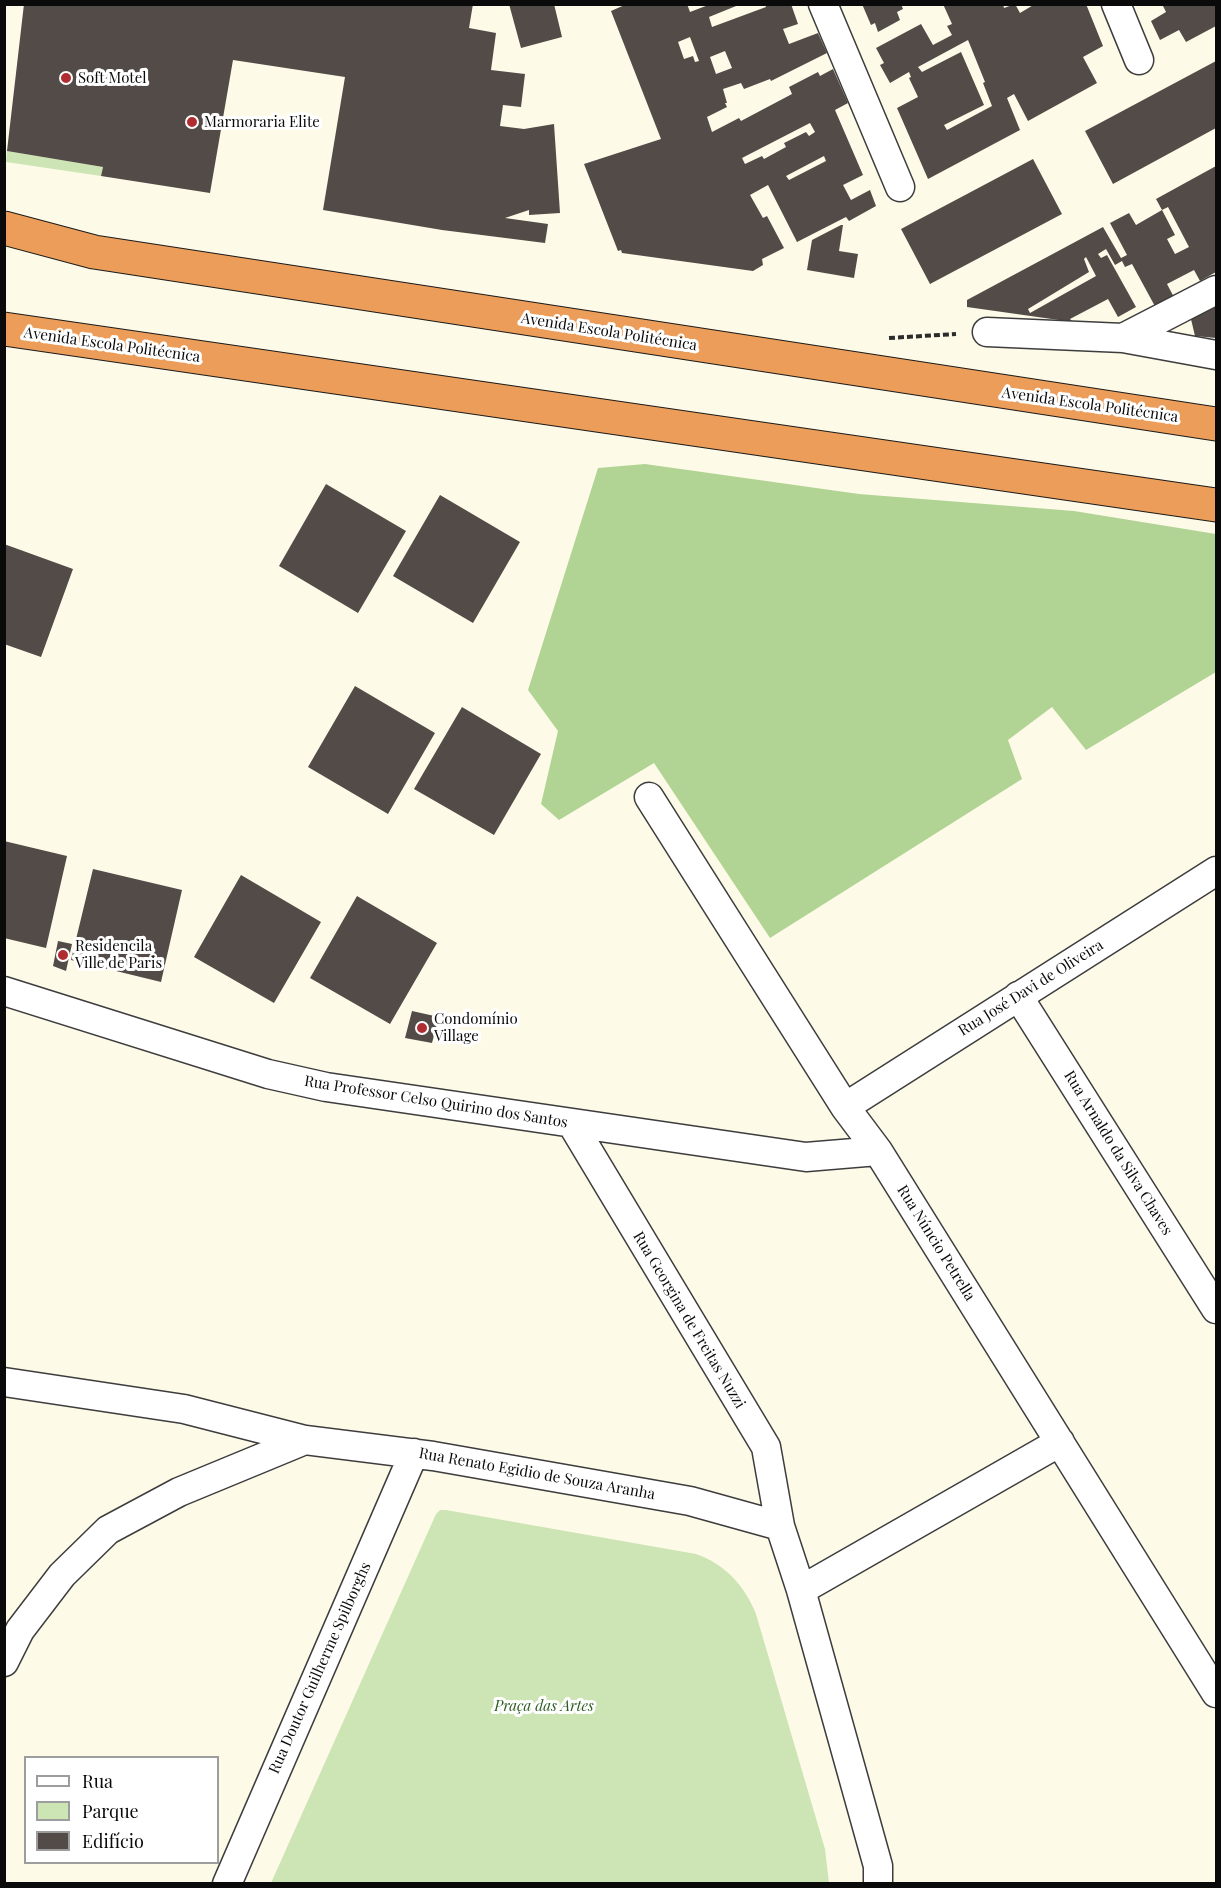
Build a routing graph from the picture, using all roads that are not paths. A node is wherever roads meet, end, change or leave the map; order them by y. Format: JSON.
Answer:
{"nodes":[{"id":1,"x":823,"y":4,"type":"edge"},
{"id":2,"x":1116,"y":4,"type":"edge"},
{"id":3,"x":1139,"y":60,"type":"dead end"},
{"id":4,"x":900,"y":188,"type":"dead end"},
{"id":5,"x":4,"y":228,"type":"edge"},
{"id":6,"x":1216,"y":290,"type":"edge"},
{"id":7,"x":4,"y":329,"type":"edge"},
{"id":8,"x":987,"y":332,"type":"dead end"},
{"id":9,"x":1123,"y":338,"type":"junction"},
{"id":10,"x":1216,"y":356,"type":"edge"},
{"id":11,"x":1216,"y":424,"type":"edge"},
{"id":12,"x":1216,"y":505,"type":"edge"},
{"id":13,"x":649,"y":797,"type":"dead end"},
{"id":14,"x":1216,"y":871,"type":"edge"},
{"id":15,"x":4,"y":991,"type":"edge"},
{"id":16,"x":1018,"y":996,"type":"junction"},
{"id":17,"x":845,"y":1107,"type":"junction"},
{"id":18,"x":572,"y":1124,"type":"junction"},
{"id":19,"x":878,"y":1151,"type":"junction"},
{"id":20,"x":1212,"y":1292,"type":"edge"},
{"id":21,"x":4,"y":1382,"type":"edge"},
{"id":22,"x":306,"y":1440,"type":"junction"},
{"id":23,"x":1060,"y":1442,"type":"junction"},
{"id":24,"x":414,"y":1453,"type":"junction"},
{"id":25,"x":780,"y":1526,"type":"junction"},
{"id":26,"x":801,"y":1590,"type":"junction"},
{"id":27,"x":4,"y":1662,"type":"edge"},
{"id":28,"x":1216,"y":1693,"type":"edge"},
{"id":29,"x":227,"y":1884,"type":"edge"},
{"id":30,"x":879,"y":1884,"type":"edge"}],
"edges":[{"from":1,"to":4,"type":"street"},
{"from":2,"to":3,"type":"street"},
{"from":5,"to":11,"type":"highway","name":"Avenida Escola Politécnica"},
{"from":6,"to":9,"type":"street"},
{"from":7,"to":12,"type":"highway","name":"Avenida Escola Politécnica"},
{"from":8,"to":9,"type":"street"},
{"from":9,"to":10,"type":"street"},
{"from":13,"to":17,"type":"street","name":"Rua Núncio Petrella"},
{"from":14,"to":16,"type":"street","name":"Rua José Davi de Oliveira"},
{"from":15,"to":18,"type":"street","name":"Rua Professor Celso Quirino dos Santos"},
{"from":16,"to":17,"type":"street","name":"Rua José Davi de Oliveira"},
{"from":16,"to":20,"type":"street","name":"Rua Arnaldo da Silva Chaves"},
{"from":17,"to":19,"type":"street","name":"Rua Núncio Petrella"},
{"from":18,"to":19,"type":"street","name":"Rua Professor Celso Quirino dos Santos"},
{"from":18,"to":25,"type":"street","name":"Rua Georgina de Freitas Nuzzi"},
{"from":19,"to":23,"type":"street","name":"Rua Núncio Petrella"},
{"from":21,"to":22,"type":"street"},
{"from":22,"to":24,"type":"street","name":"Rua Renato Egidio de Souza Aranha"},
{"from":22,"to":27,"type":"street","name":"Rua Renato Egidio de Souza Aranha"},
{"from":23,"to":26,"type":"street"},
{"from":23,"to":28,"type":"street","name":"Rua Núncio Petrella"},
{"from":24,"to":25,"type":"street","name":"Rua Renato Egidio de Souza Aranha"},
{"from":24,"to":29,"type":"street","name":"Rua Doutor Guilherme Spilborghs"},
{"from":25,"to":26,"type":"street"},
{"from":26,"to":30,"type":"street"}]}
